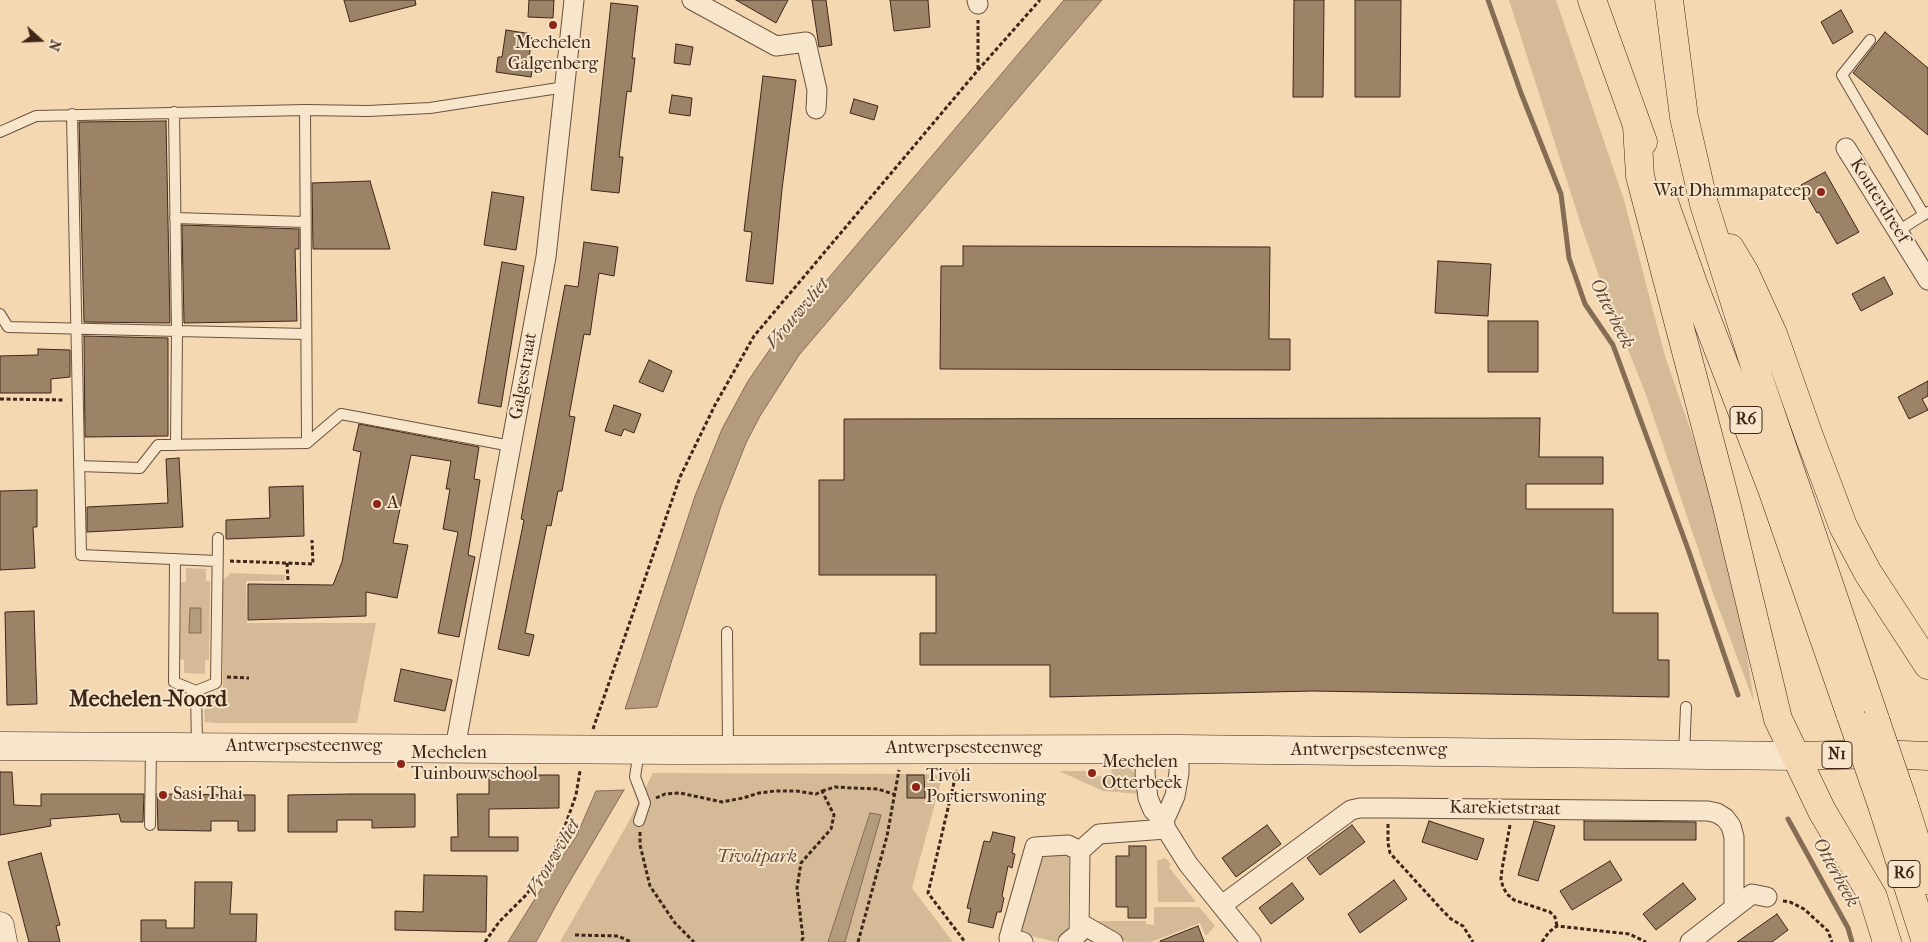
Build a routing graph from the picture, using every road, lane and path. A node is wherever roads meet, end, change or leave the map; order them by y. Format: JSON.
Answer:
{"nodes":[{"id":1,"x":574,"y":0,"type":"edge"},
{"id":2,"x":692,"y":0,"type":"edge"},
{"id":3,"x":1040,"y":0,"type":"edge"},
{"id":4,"x":1592,"y":0,"type":"edge"},
{"id":5,"x":1669,"y":0,"type":"edge"},
{"id":6,"x":978,"y":2,"type":"edge"},
{"id":7,"x":1870,"y":40,"type":"dead end"},
{"id":8,"x":978,"y":70,"type":"junction"},
{"id":9,"x":565,"y":87,"type":"junction"},
{"id":10,"x":816,"y":109,"type":"dead end"},
{"id":11,"x":305,"y":110,"type":"junction"},
{"id":12,"x":174,"y":112,"type":"junction"},
{"id":13,"x":72,"y":114,"type":"junction"},
{"id":14,"x":1637,"y":126,"type":"junction"},
{"id":15,"x":0,"y":132,"type":"edge"},
{"id":16,"x":1846,"y":148,"type":"dead end"},
{"id":17,"x":1704,"y":204,"type":"junction"},
{"id":18,"x":1926,"y":213,"type":"edge"},
{"id":19,"x":175,"y":218,"type":"junction"},
{"id":20,"x":305,"y":222,"type":"junction"},
{"id":21,"x":1898,"y":231,"type":"junction"},
{"id":22,"x":1928,"y":280,"type":"edge"},
{"id":23,"x":0,"y":314,"type":"edge"},
{"id":24,"x":76,"y":330,"type":"junction"},
{"id":25,"x":177,"y":331,"type":"junction"},
{"id":26,"x":306,"y":334,"type":"junction"},
{"id":27,"x":0,"y":399,"type":"edge"},
{"id":28,"x":78,"y":400,"type":"junction"},
{"id":29,"x":307,"y":443,"type":"junction"},
{"id":30,"x":176,"y":444,"type":"junction"},
{"id":31,"x":511,"y":446,"type":"junction"},
{"id":32,"x":79,"y":466,"type":"junction"},
{"id":33,"x":218,"y":538,"type":"dead end"},
{"id":34,"x":312,"y":540,"type":"dead end"},
{"id":35,"x":175,"y":559,"type":"junction"},
{"id":36,"x":217,"y":561,"type":"junction"},
{"id":37,"x":287,"y":563,"type":"junction"},
{"id":38,"x":288,"y":581,"type":"dead end"},
{"id":39,"x":727,"y":632,"type":"dead end"},
{"id":40,"x":1928,"y":665,"type":"edge"},
{"id":41,"x":216,"y":677,"type":"junction"},
{"id":42,"x":249,"y":678,"type":"dead end"},
{"id":43,"x":196,"y":691,"type":"junction"},
{"id":44,"x":1686,"y":707,"type":"dead end"},
{"id":45,"x":1864,"y":719,"type":"junction"},
{"id":46,"x":0,"y":746,"type":"edge"},
{"id":47,"x":151,"y":747,"type":"junction"},
{"id":48,"x":197,"y":747,"type":"junction"},
{"id":49,"x":455,"y":748,"type":"junction"},
{"id":50,"x":639,"y":749,"type":"junction"},
{"id":51,"x":903,"y":749,"type":"junction"},
{"id":52,"x":1179,"y":749,"type":"junction"},
{"id":53,"x":586,"y":750,"type":"junction"},
{"id":54,"x":728,"y":750,"type":"junction"},
{"id":55,"x":962,"y":750,"type":"junction"},
{"id":56,"x":1146,"y":750,"type":"junction"},
{"id":57,"x":1684,"y":754,"type":"junction"},
{"id":58,"x":1796,"y":756,"type":"junction"},
{"id":59,"x":1928,"y":756,"type":"edge"},
{"id":60,"x":822,"y":791,"type":"junction"},
{"id":61,"x":896,"y":795,"type":"junction"},
{"id":62,"x":645,"y":803,"type":"junction"},
{"id":63,"x":1893,"y":803,"type":"junction"},
{"id":64,"x":1389,"y":808,"type":"junction"},
{"id":65,"x":1511,"y":809,"type":"junction"},
{"id":66,"x":639,"y":821,"type":"joint"},
{"id":67,"x":150,"y":825,"type":"dead end"},
{"id":68,"x":1165,"y":825,"type":"junction"},
{"id":69,"x":1080,"y":851,"type":"junction"},
{"id":70,"x":1928,"y":880,"type":"edge"},
{"id":71,"x":1767,"y":897,"type":"joint"},
{"id":72,"x":1222,"y":904,"type":"junction"},
{"id":73,"x":1734,"y":907,"type":"junction"},
{"id":74,"x":1080,"y":923,"type":"junction"},
{"id":75,"x":0,"y":926,"type":"edge"},
{"id":76,"x":1557,"y":926,"type":"junction"},
{"id":77,"x":575,"y":935,"type":"dead end"},
{"id":78,"x":3,"y":942,"type":"edge"},
{"id":79,"x":486,"y":942,"type":"edge"},
{"id":80,"x":631,"y":942,"type":"edge"},
{"id":81,"x":694,"y":942,"type":"edge"},
{"id":82,"x":801,"y":942,"type":"edge"},
{"id":83,"x":858,"y":942,"type":"edge"},
{"id":84,"x":965,"y":942,"type":"edge"},
{"id":85,"x":1023,"y":942,"type":"edge"},
{"id":86,"x":1068,"y":942,"type":"edge"},
{"id":87,"x":1113,"y":942,"type":"edge"},
{"id":88,"x":1251,"y":942,"type":"edge"},
{"id":89,"x":1473,"y":942,"type":"edge"},
{"id":90,"x":1542,"y":942,"type":"edge"},
{"id":91,"x":1646,"y":942,"type":"edge"},
{"id":92,"x":1690,"y":942,"type":"edge"},
{"id":93,"x":1832,"y":942,"type":"edge"},
{"id":94,"x":1887,"y":942,"type":"edge"},
{"id":95,"x":1926,"y":942,"type":"edge"}],
"edges":[{"from":1,"to":9,"type":"street","name":"Galgestraat"},
{"from":2,"to":10,"type":"street"},
{"from":3,"to":8,"type":"path"},
{"from":4,"to":14,"type":"main road","number":"R6"},
{"from":5,"to":17,"type":"main road","number":"R6"},
{"from":6,"to":8,"type":"path"},
{"from":7,"to":18,"type":"lane"},
{"from":8,"to":53,"type":"path"},
{"from":9,"to":11,"type":"lane"},
{"from":9,"to":31,"type":"street","name":"Galgestraat"},
{"from":11,"to":12,"type":"lane"},
{"from":11,"to":20,"type":"lane"},
{"from":12,"to":13,"type":"lane"},
{"from":12,"to":19,"type":"lane"},
{"from":13,"to":15,"type":"lane"},
{"from":13,"to":24,"type":"lane"},
{"from":14,"to":45,"type":"main road","number":"R6"},
{"from":14,"to":58,"type":"main road"},
{"from":16,"to":21,"type":"street","name":"Kouterdreef"},
{"from":17,"to":40,"type":"main road"},
{"from":17,"to":45,"type":"main road","number":"R6"},
{"from":18,"to":21,"type":"lane"},
{"from":19,"to":20,"type":"lane"},
{"from":19,"to":25,"type":"lane"},
{"from":20,"to":26,"type":"lane"},
{"from":21,"to":22,"type":"street","name":"Kouterdreef"},
{"from":23,"to":24,"type":"lane"},
{"from":24,"to":25,"type":"lane"},
{"from":24,"to":28,"type":"lane"},
{"from":25,"to":26,"type":"lane"},
{"from":25,"to":30,"type":"lane"},
{"from":26,"to":29,"type":"lane"},
{"from":27,"to":28,"type":"path"},
{"from":28,"to":32,"type":"lane"},
{"from":29,"to":30,"type":"lane"},
{"from":29,"to":31,"type":"lane"},
{"from":30,"to":32,"type":"lane"},
{"from":31,"to":49,"type":"street","name":"Galgestraat"},
{"from":32,"to":35,"type":"lane"},
{"from":33,"to":36,"type":"lane"},
{"from":34,"to":37,"type":"path"},
{"from":35,"to":36,"type":"lane"},
{"from":35,"to":43,"type":"lane"},
{"from":36,"to":37,"type":"path"},
{"from":36,"to":41,"type":"lane"},
{"from":37,"to":38,"type":"path"},
{"from":39,"to":54,"type":"lane"},
{"from":41,"to":42,"type":"path"},
{"from":41,"to":43,"type":"lane"},
{"from":43,"to":48,"type":"lane"},
{"from":44,"to":57,"type":"lane"},
{"from":45,"to":63,"type":"main road","number":"R6","bridge":true},
{"from":46,"to":47,"type":"main road","name":"Antwerpsesteenweg","number":"N1"},
{"from":47,"to":48,"type":"main road","name":"Antwerpsesteenweg","number":"N1"},
{"from":47,"to":67,"type":"lane"},
{"from":48,"to":49,"type":"main road","name":"Antwerpsesteenweg","number":"N1"},
{"from":49,"to":53,"type":"main road","name":"Antwerpsesteenweg","number":"N1"},
{"from":50,"to":53,"type":"main road","name":"Antwerpsesteenweg","number":"N1"},
{"from":50,"to":54,"type":"main road","name":"Antwerpsesteenweg","number":"N1"},
{"from":50,"to":62,"type":"lane"},
{"from":51,"to":54,"type":"main road","name":"Antwerpsesteenweg","number":"N1"},
{"from":51,"to":55,"type":"main road","name":"Antwerpsesteenweg","number":"N1"},
{"from":51,"to":61,"type":"path"},
{"from":52,"to":56,"type":"main road","name":"Antwerpsesteenweg","number":"N1"},
{"from":52,"to":57,"type":"main road","name":"Antwerpsesteenweg","number":"N1"},
{"from":52,"to":68,"type":"street"},
{"from":53,"to":79,"type":"path"},
{"from":55,"to":56,"type":"main road","name":"Antwerpsesteenweg","number":"N1"},
{"from":55,"to":84,"type":"path"},
{"from":56,"to":68,"type":"street"},
{"from":57,"to":58,"type":"main road","name":"Antwerpsesteenweg","number":"N1"},
{"from":58,"to":59,"type":"main road","name":"Antwerpsesteenweg","number":"N1"},
{"from":58,"to":94,"type":"main road"},
{"from":60,"to":61,"type":"path"},
{"from":60,"to":62,"type":"path"},
{"from":60,"to":82,"type":"path"},
{"from":61,"to":83,"type":"path"},
{"from":62,"to":66,"type":"lane"},
{"from":63,"to":70,"type":"main road","number":"R6"},
{"from":63,"to":95,"type":"main road","number":"R6"},
{"from":64,"to":65,"type":"street","name":"Karekietstraat"},
{"from":64,"to":72,"type":"street","name":"Karekietstraat"},
{"from":64,"to":89,"type":"path"},
{"from":65,"to":73,"type":"street","name":"Karekietstraat"},
{"from":65,"to":76,"type":"path"},
{"from":66,"to":81,"type":"path"},
{"from":68,"to":69,"type":"street"},
{"from":68,"to":72,"type":"street"},
{"from":69,"to":74,"type":"street"},
{"from":69,"to":85,"type":"street"},
{"from":71,"to":73,"type":"street"},
{"from":71,"to":93,"type":"path"},
{"from":72,"to":88,"type":"street"},
{"from":73,"to":92,"type":"street"},
{"from":74,"to":86,"type":"street"},
{"from":74,"to":87,"type":"street"},
{"from":75,"to":78,"type":"main road"},
{"from":76,"to":90,"type":"path"},
{"from":76,"to":91,"type":"path"},
{"from":77,"to":80,"type":"path"}]}
